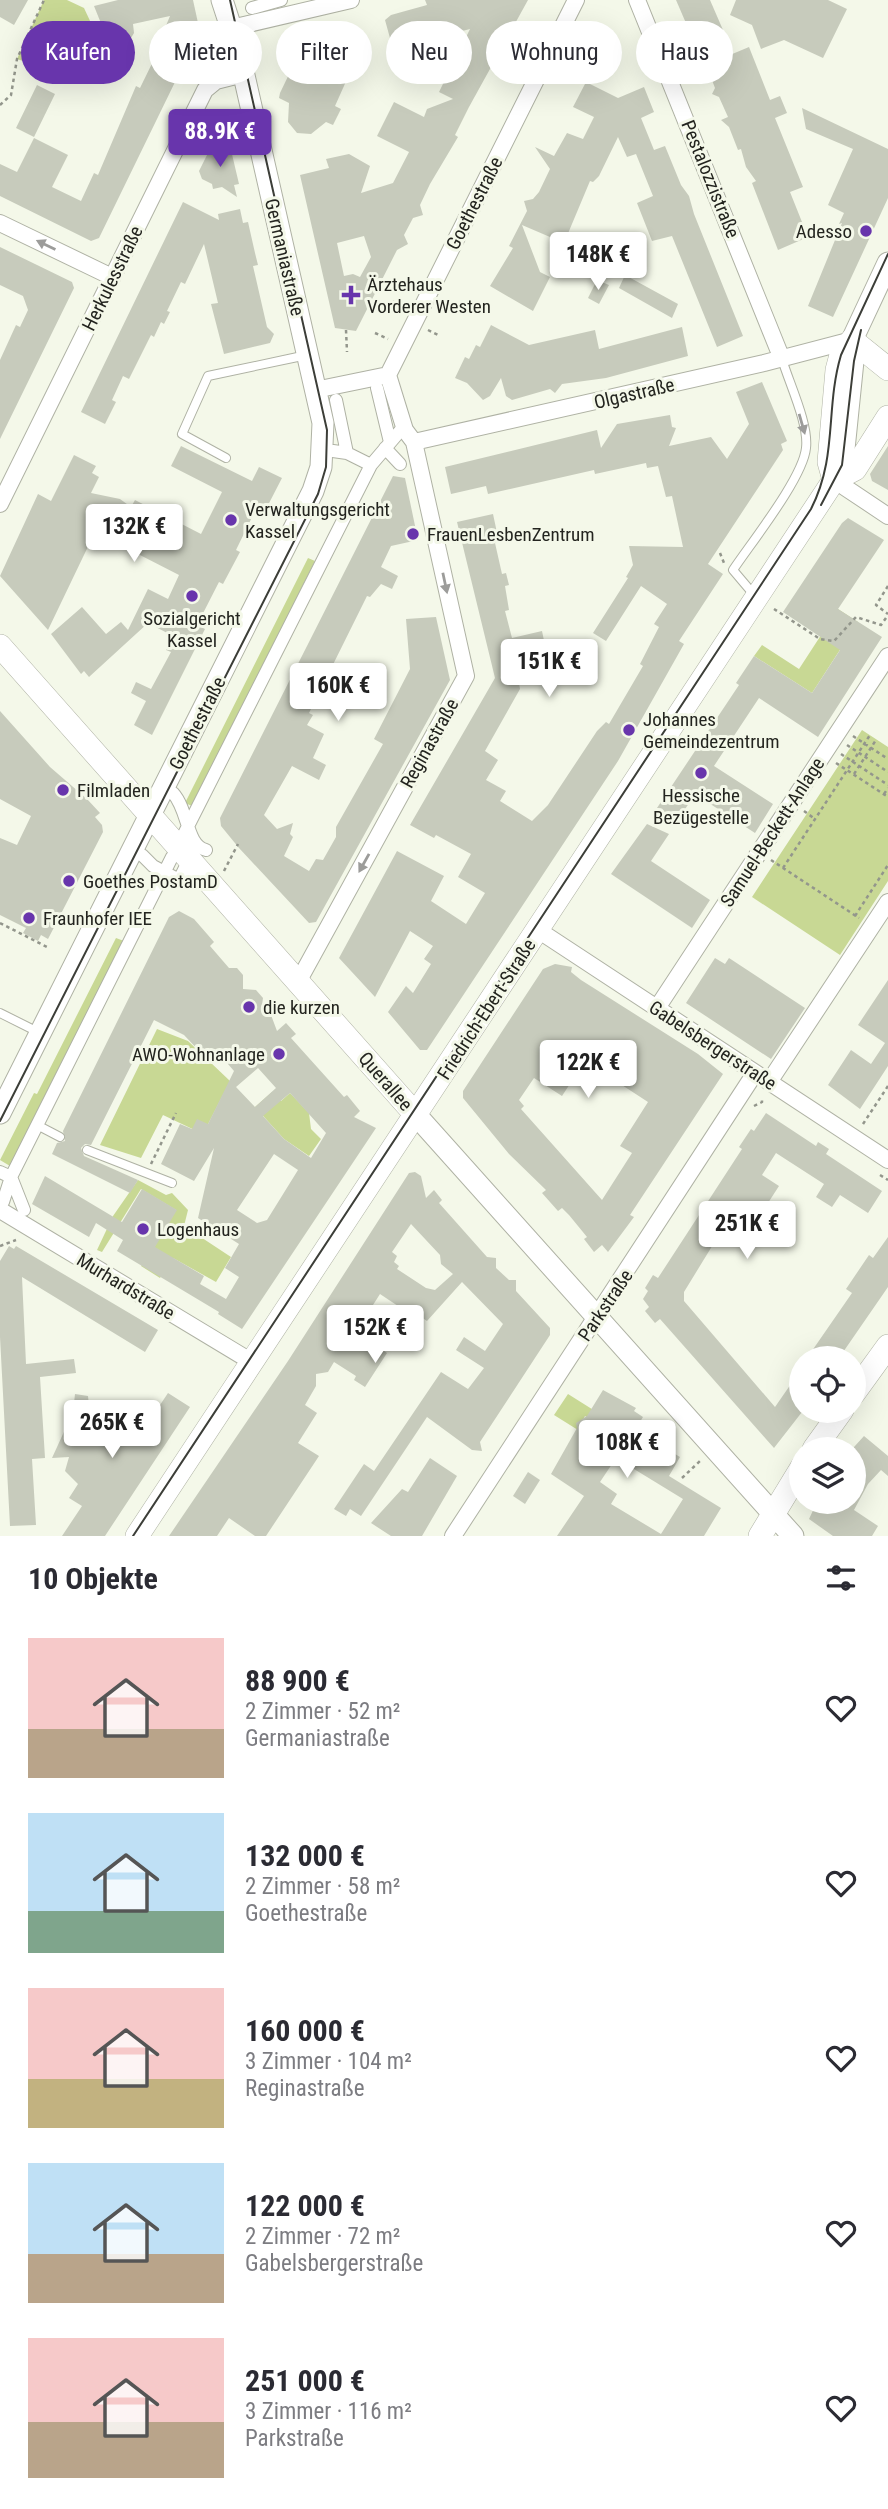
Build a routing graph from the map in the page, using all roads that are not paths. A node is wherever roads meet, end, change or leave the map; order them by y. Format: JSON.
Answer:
{"nodes":[{"id":1,"x":222,"y":0,"type":"edge"},
{"id":2,"x":281,"y":0,"type":"edge"},
{"id":3,"x":351,"y":0,"type":"edge"},
{"id":4,"x":576,"y":0,"type":"edge"},
{"id":5,"x":637,"y":0,"type":"edge"},
{"id":6,"x":242,"y":17,"type":"edge"},
{"id":7,"x":212,"y":84,"type":"edge"},
{"id":8,"x":246,"y":84,"type":"edge"},
{"id":9,"x":0,"y":223,"type":"edge"},
{"id":10,"x":888,"y":263,"type":"edge"},
{"id":11,"x":112,"y":277,"type":"junction"},
{"id":12,"x":852,"y":340,"type":"junction"},
{"id":13,"x":307,"y":355,"type":"junction"},
{"id":14,"x":782,"y":359,"type":"junction"},
{"id":15,"x":888,"y":369,"type":"edge"},
{"id":16,"x":383,"y":389,"type":"junction"},
{"id":17,"x":314,"y":390,"type":"junction"},
{"id":18,"x":335,"y":400,"type":"dead end"},
{"id":19,"x":888,"y":417,"type":"edge"},
{"id":20,"x":334,"y":431,"type":"dead end"},
{"id":21,"x":400,"y":431,"type":"dead end"},
{"id":22,"x":414,"y":442,"type":"junction"},
{"id":23,"x":388,"y":445,"type":"junction"},
{"id":24,"x":333,"y":452,"type":"dead end"},
{"id":25,"x":347,"y":453,"type":"junction"},
{"id":26,"x":226,"y":458,"type":"dead end"},
{"id":27,"x":371,"y":464,"type":"junction"},
{"id":28,"x":400,"y":464,"type":"dead end"},
{"id":29,"x":834,"y":480,"type":"junction"},
{"id":30,"x":0,"y":504,"type":"edge"},
{"id":31,"x":888,"y":516,"type":"edge"},
{"id":32,"x":757,"y":598,"type":"junction"},
{"id":33,"x":0,"y":646,"type":"edge"},
{"id":34,"x":888,"y":656,"type":"edge"},
{"id":35,"x":173,"y":793,"type":"dead end"},
{"id":36,"x":150,"y":816,"type":"junction"},
{"id":37,"x":185,"y":832,"type":"junction"},
{"id":38,"x":199,"y":848,"type":"dead end"},
{"id":39,"x":172,"y":857,"type":"dead end"},
{"id":40,"x":134,"y":866,"type":"dead end"},
{"id":41,"x":165,"y":872,"type":"junction"},
{"id":42,"x":184,"y":878,"type":"dead end"},
{"id":43,"x":888,"y":902,"type":"edge"},
{"id":44,"x":538,"y":930,"type":"junction"},
{"id":45,"x":298,"y":982,"type":"junction"},
{"id":46,"x":657,"y":1008,"type":"junction"},
{"id":47,"x":0,"y":1013,"type":"edge"},
{"id":48,"x":41,"y":1033,"type":"junction"},
{"id":49,"x":766,"y":1080,"type":"junction"},
{"id":50,"x":0,"y":1113,"type":"edge"},
{"id":51,"x":416,"y":1115,"type":"junction"},
{"id":52,"x":37,"y":1125,"type":"junction"},
{"id":53,"x":60,"y":1137,"type":"dead end"},
{"id":54,"x":87,"y":1150,"type":"dead end"},
{"id":55,"x":888,"y":1160,"type":"edge"},
{"id":56,"x":5,"y":1175,"type":"edge"},
{"id":57,"x":172,"y":1182,"type":"dead end"},
{"id":58,"x":2,"y":1200,"type":"edge"},
{"id":59,"x":596,"y":1318,"type":"junction"},
{"id":60,"x":888,"y":1346,"type":"edge"},
{"id":61,"x":253,"y":1362,"type":"junction"},
{"id":62,"x":866,"y":1376,"type":"edge"},
{"id":63,"x":789,"y":1489,"type":"edge"},
{"id":64,"x":773,"y":1515,"type":"junction"},
{"id":65,"x":137,"y":1536,"type":"edge"},
{"id":66,"x":453,"y":1536,"type":"edge"},
{"id":67,"x":760,"y":1536,"type":"edge"},
{"id":68,"x":793,"y":1536,"type":"edge"}],
"edges":[{"from":1,"to":6,"type":"street","name":"Germaniastraße"},
{"from":2,"to":6,"type":"street"},
{"from":3,"to":6,"type":"street"},
{"from":4,"to":16,"type":"street","name":"Goethestraße"},
{"from":5,"to":14,"type":"street","name":"Pestalozzistraße"},
{"from":7,"to":11,"type":"street","name":"Herkulesstraße"},
{"from":8,"to":13,"type":"street","name":"Germaniastraße"},
{"from":11,"to":9,"type":"street","one_way":true},
{"from":10,"to":12,"type":"street"},
{"from":11,"to":30,"type":"street","name":"Herkulesstraße"},
{"from":12,"to":14,"type":"street","name":"Olgastraße"},
{"from":12,"to":15,"type":"main road"},
{"from":12,"to":29,"type":"main road"},
{"from":13,"to":17,"type":"street","name":"Germaniastraße"},
{"from":13,"to":26,"type":"lane"},
{"from":14,"to":22,"type":"street","name":"Olgastraße"},
{"from":14,"to":32,"type":"lane","one_way":true},
{"from":16,"to":17,"type":"street"},
{"from":16,"to":22,"type":"street","name":"Reginastraße"},
{"from":16,"to":23,"type":"street"},
{"from":17,"to":36,"type":"street","name":"Goethestraße"},
{"from":18,"to":25,"type":"street"},
{"from":19,"to":29,"type":"main road","name":"Friedrich-Ebert-Straße"},
{"from":20,"to":25,"type":"street"},
{"from":21,"to":23,"type":"street"},
{"from":22,"to":45,"type":"street","name":"Reginastraße","one_way":true},
{"from":23,"to":27,"type":"street"},
{"from":23,"to":28,"type":"street"},
{"from":24,"to":25,"type":"street"},
{"from":25,"to":27,"type":"street"},
{"from":27,"to":37,"type":"street"},
{"from":29,"to":31,"type":"street"},
{"from":29,"to":32,"type":"main road","name":"Friedrich-Ebert-Straße"},
{"from":32,"to":44,"type":"main road","name":"Friedrich-Ebert-Straße"},
{"from":33,"to":36,"type":"main road","name":"Querallee"},
{"from":34,"to":46,"type":"street","name":"Samuel-Beckett-Anlage"},
{"from":35,"to":37,"type":"street"},
{"from":36,"to":45,"type":"main road","name":"Querallee"},
{"from":36,"to":48,"type":"street","name":"Goethestraße"},
{"from":37,"to":38,"type":"street"},
{"from":39,"to":41,"type":"street"},
{"from":40,"to":41,"type":"street"},
{"from":41,"to":42,"type":"street"},
{"from":41,"to":52,"type":"street"},
{"from":43,"to":49,"type":"street","name":"Parkstraße"},
{"from":44,"to":46,"type":"street","name":"Gabelsbergerstraße"},
{"from":44,"to":51,"type":"main road","name":"Friedrich-Ebert-Straße"},
{"from":45,"to":51,"type":"main road","name":"Querallee"},
{"from":46,"to":49,"type":"street","name":"Gabelsbergerstraße"},
{"from":47,"to":48,"type":"lane"},
{"from":48,"to":50,"type":"street","name":"Goethestraße"},
{"from":49,"to":55,"type":"street","name":"Gabelsbergerstraße"},
{"from":49,"to":59,"type":"street","name":"Parkstraße"},
{"from":51,"to":59,"type":"street","name":"Querallee"},
{"from":51,"to":61,"type":"main road","name":"Friedrich-Ebert-Straße"},
{"from":52,"to":53,"type":"lane"},
{"from":52,"to":56,"type":"street"},
{"from":54,"to":57,"type":"lane"},
{"from":56,"to":58,"type":"street"},
{"from":56,"to":58,"type":"street"},
{"from":58,"to":61,"type":"street","name":"Murhardstraße"},
{"from":59,"to":64,"type":"street","name":"Querallee"},
{"from":59,"to":66,"type":"street","name":"Parkstraße"},
{"from":60,"to":62,"type":"main road"},
{"from":61,"to":65,"type":"main road","name":"Friedrich-Ebert-Straße"},
{"from":63,"to":64,"type":"main road"},
{"from":64,"to":67,"type":"main road"},
{"from":64,"to":68,"type":"street","name":"Querallee"}]}
